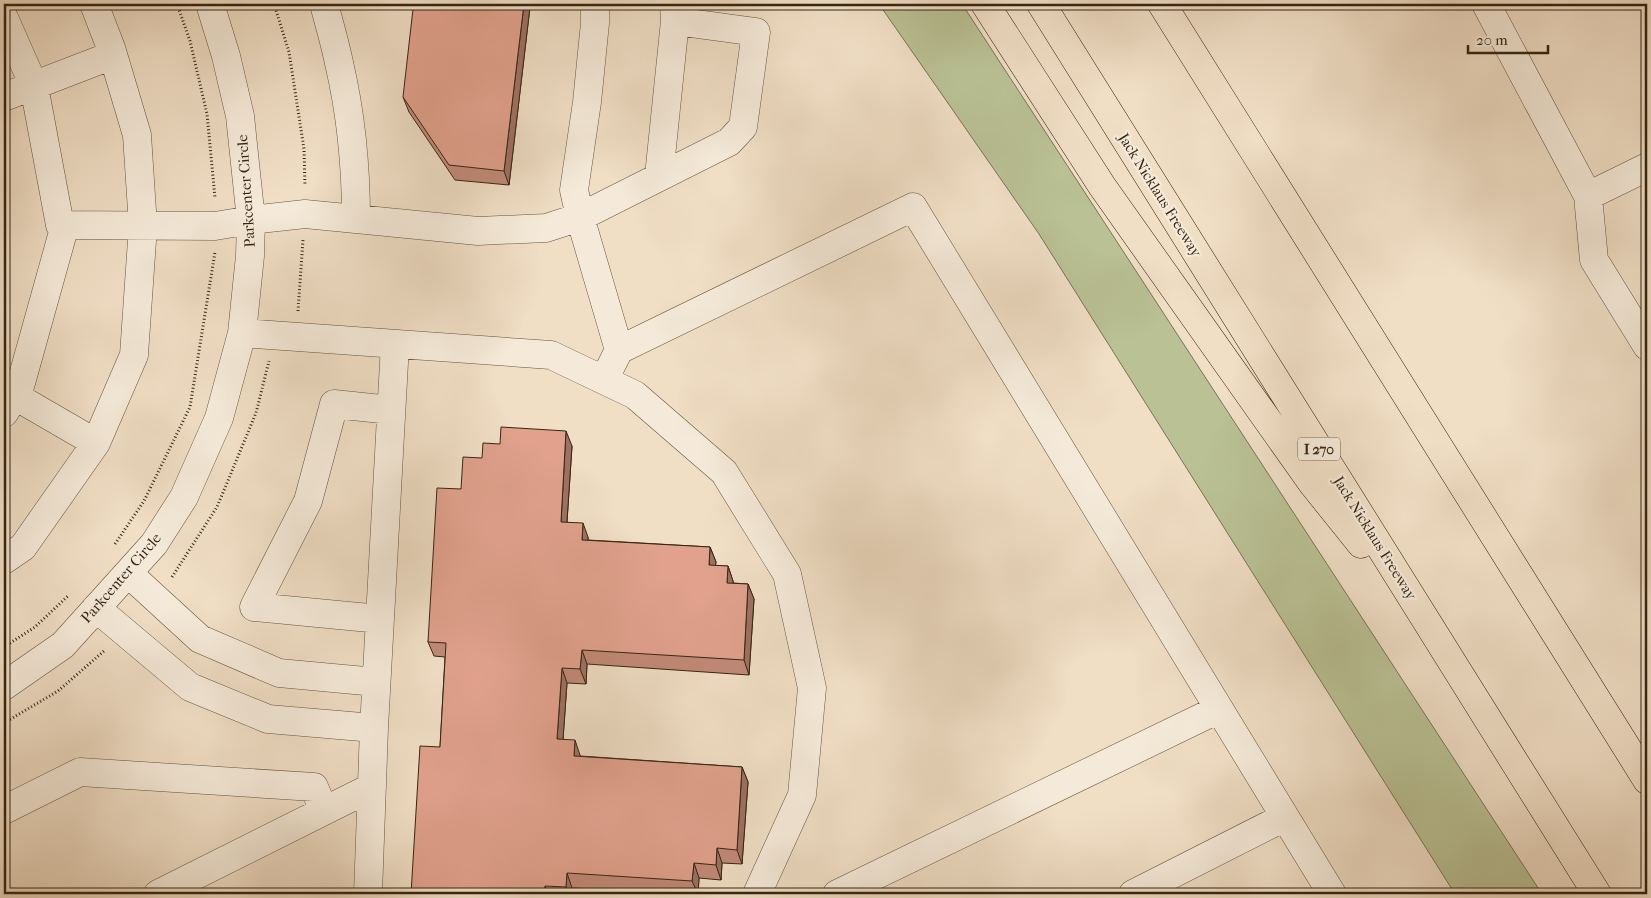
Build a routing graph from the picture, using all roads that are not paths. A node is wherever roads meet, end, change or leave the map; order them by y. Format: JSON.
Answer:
{"nodes":[{"id":1,"x":94,"y":4,"type":"edge"},
{"id":2,"x":210,"y":4,"type":"edge"},
{"id":3,"x":324,"y":4,"type":"edge"},
{"id":4,"x":595,"y":4,"type":"edge"},
{"id":5,"x":985,"y":4,"type":"edge"},
{"id":6,"x":1041,"y":4,"type":"edge"},
{"id":7,"x":1162,"y":4,"type":"edge"},
{"id":8,"x":1182,"y":4,"type":"edge"},
{"id":9,"x":1486,"y":4,"type":"edge"},
{"id":10,"x":675,"y":12,"type":"edge"},
{"id":11,"x":4,"y":18,"type":"edge"},
{"id":12,"x":113,"y":55,"type":"junction"},
{"id":13,"x":1198,"y":62,"type":"junction"},
{"id":14,"x":34,"y":86,"type":"junction"},
{"id":15,"x":4,"y":97,"type":"edge"},
{"id":16,"x":1647,"y":167,"type":"edge"},
{"id":17,"x":659,"y":176,"type":"junction"},
{"id":18,"x":1588,"y":196,"type":"junction"},
{"id":19,"x":580,"y":217,"type":"junction"},
{"id":20,"x":356,"y":219,"type":"junction"},
{"id":21,"x":251,"y":220,"type":"junction"},
{"id":22,"x":65,"y":225,"type":"junction"},
{"id":23,"x":143,"y":226,"type":"junction"},
{"id":24,"x":242,"y":333,"type":"junction"},
{"id":25,"x":395,"y":344,"type":"junction"},
{"id":26,"x":1647,"y":346,"type":"edge"},
{"id":27,"x":619,"y":350,"type":"junction"},
{"id":28,"x":604,"y":380,"type":"junction"},
{"id":29,"x":10,"y":405,"type":"edge"},
{"id":30,"x":391,"y":410,"type":"junction"},
{"id":31,"x":96,"y":444,"type":"junction"},
{"id":32,"x":4,"y":560,"type":"edge"},
{"id":33,"x":128,"y":572,"type":"junction"},
{"id":34,"x":96,"y":608,"type":"junction"},
{"id":35,"x":380,"y":619,"type":"junction"},
{"id":36,"x":1434,"y":632,"type":"junction"},
{"id":37,"x":376,"y":682,"type":"junction"},
{"id":38,"x":4,"y":686,"type":"edge"},
{"id":39,"x":1219,"y":709,"type":"junction"},
{"id":40,"x":374,"y":728,"type":"junction"},
{"id":41,"x":1647,"y":780,"type":"edge"},
{"id":42,"x":372,"y":787,"type":"junction"},
{"id":43,"x":4,"y":810,"type":"edge"},
{"id":44,"x":324,"y":811,"type":"junction"},
{"id":45,"x":1285,"y":817,"type":"junction"},
{"id":46,"x":361,"y":891,"type":"edge"},
{"id":47,"x":158,"y":894,"type":"edge"},
{"id":48,"x":757,"y":894,"type":"edge"},
{"id":49,"x":837,"y":894,"type":"edge"},
{"id":50,"x":1133,"y":894,"type":"edge"},
{"id":51,"x":1332,"y":894,"type":"edge"},
{"id":52,"x":1597,"y":894,"type":"edge"}],
"edges":[{"from":1,"to":12,"type":"street"},
{"from":2,"to":21,"type":"street","name":"Parkcenter Circle"},
{"from":3,"to":20,"type":"street"},
{"from":4,"to":19,"type":"street"},
{"from":5,"to":36,"type":"highway"},
{"from":6,"to":36,"type":"highway","name":"Jack Nicklaus Freeway","number":"I 270"},
{"from":7,"to":13,"type":"highway"},
{"from":8,"to":13,"type":"highway"},
{"from":9,"to":18,"type":"street"},
{"from":10,"to":17,"type":"street"},
{"from":10,"to":17,"type":"street"},
{"from":11,"to":14,"type":"street"},
{"from":12,"to":14,"type":"street"},
{"from":12,"to":23,"type":"street"},
{"from":13,"to":41,"type":"highway"},
{"from":14,"to":15,"type":"street"},
{"from":14,"to":22,"type":"street"},
{"from":16,"to":18,"type":"street"},
{"from":17,"to":19,"type":"street"},
{"from":18,"to":26,"type":"street"},
{"from":19,"to":20,"type":"street"},
{"from":19,"to":27,"type":"street"},
{"from":20,"to":21,"type":"street"},
{"from":21,"to":23,"type":"street"},
{"from":21,"to":24,"type":"street","name":"Parkcenter Circle"},
{"from":22,"to":23,"type":"street"},
{"from":22,"to":29,"type":"street"},
{"from":23,"to":31,"type":"street"},
{"from":24,"to":25,"type":"street"},
{"from":24,"to":33,"type":"street","name":"Parkcenter Circle"},
{"from":25,"to":28,"type":"street"},
{"from":25,"to":30,"type":"street"},
{"from":27,"to":28,"type":"street"},
{"from":27,"to":39,"type":"street"},
{"from":28,"to":48,"type":"street"},
{"from":29,"to":31,"type":"street"},
{"from":30,"to":35,"type":"street"},
{"from":30,"to":35,"type":"street"},
{"from":31,"to":32,"type":"street"},
{"from":33,"to":34,"type":"street","name":"Parkcenter Circle"},
{"from":33,"to":37,"type":"street"},
{"from":34,"to":38,"type":"street","name":"Parkcenter Circle"},
{"from":34,"to":40,"type":"street"},
{"from":35,"to":37,"type":"street"},
{"from":36,"to":52,"type":"highway","name":"Jack Nicklaus Freeway","number":"I 270"},
{"from":37,"to":40,"type":"street"},
{"from":39,"to":45,"type":"street"},
{"from":39,"to":49,"type":"street"},
{"from":40,"to":42,"type":"street"},
{"from":42,"to":44,"type":"street"},
{"from":42,"to":46,"type":"street"},
{"from":43,"to":44,"type":"street"},
{"from":44,"to":47,"type":"street"},
{"from":45,"to":50,"type":"street"},
{"from":45,"to":51,"type":"street"}]}
